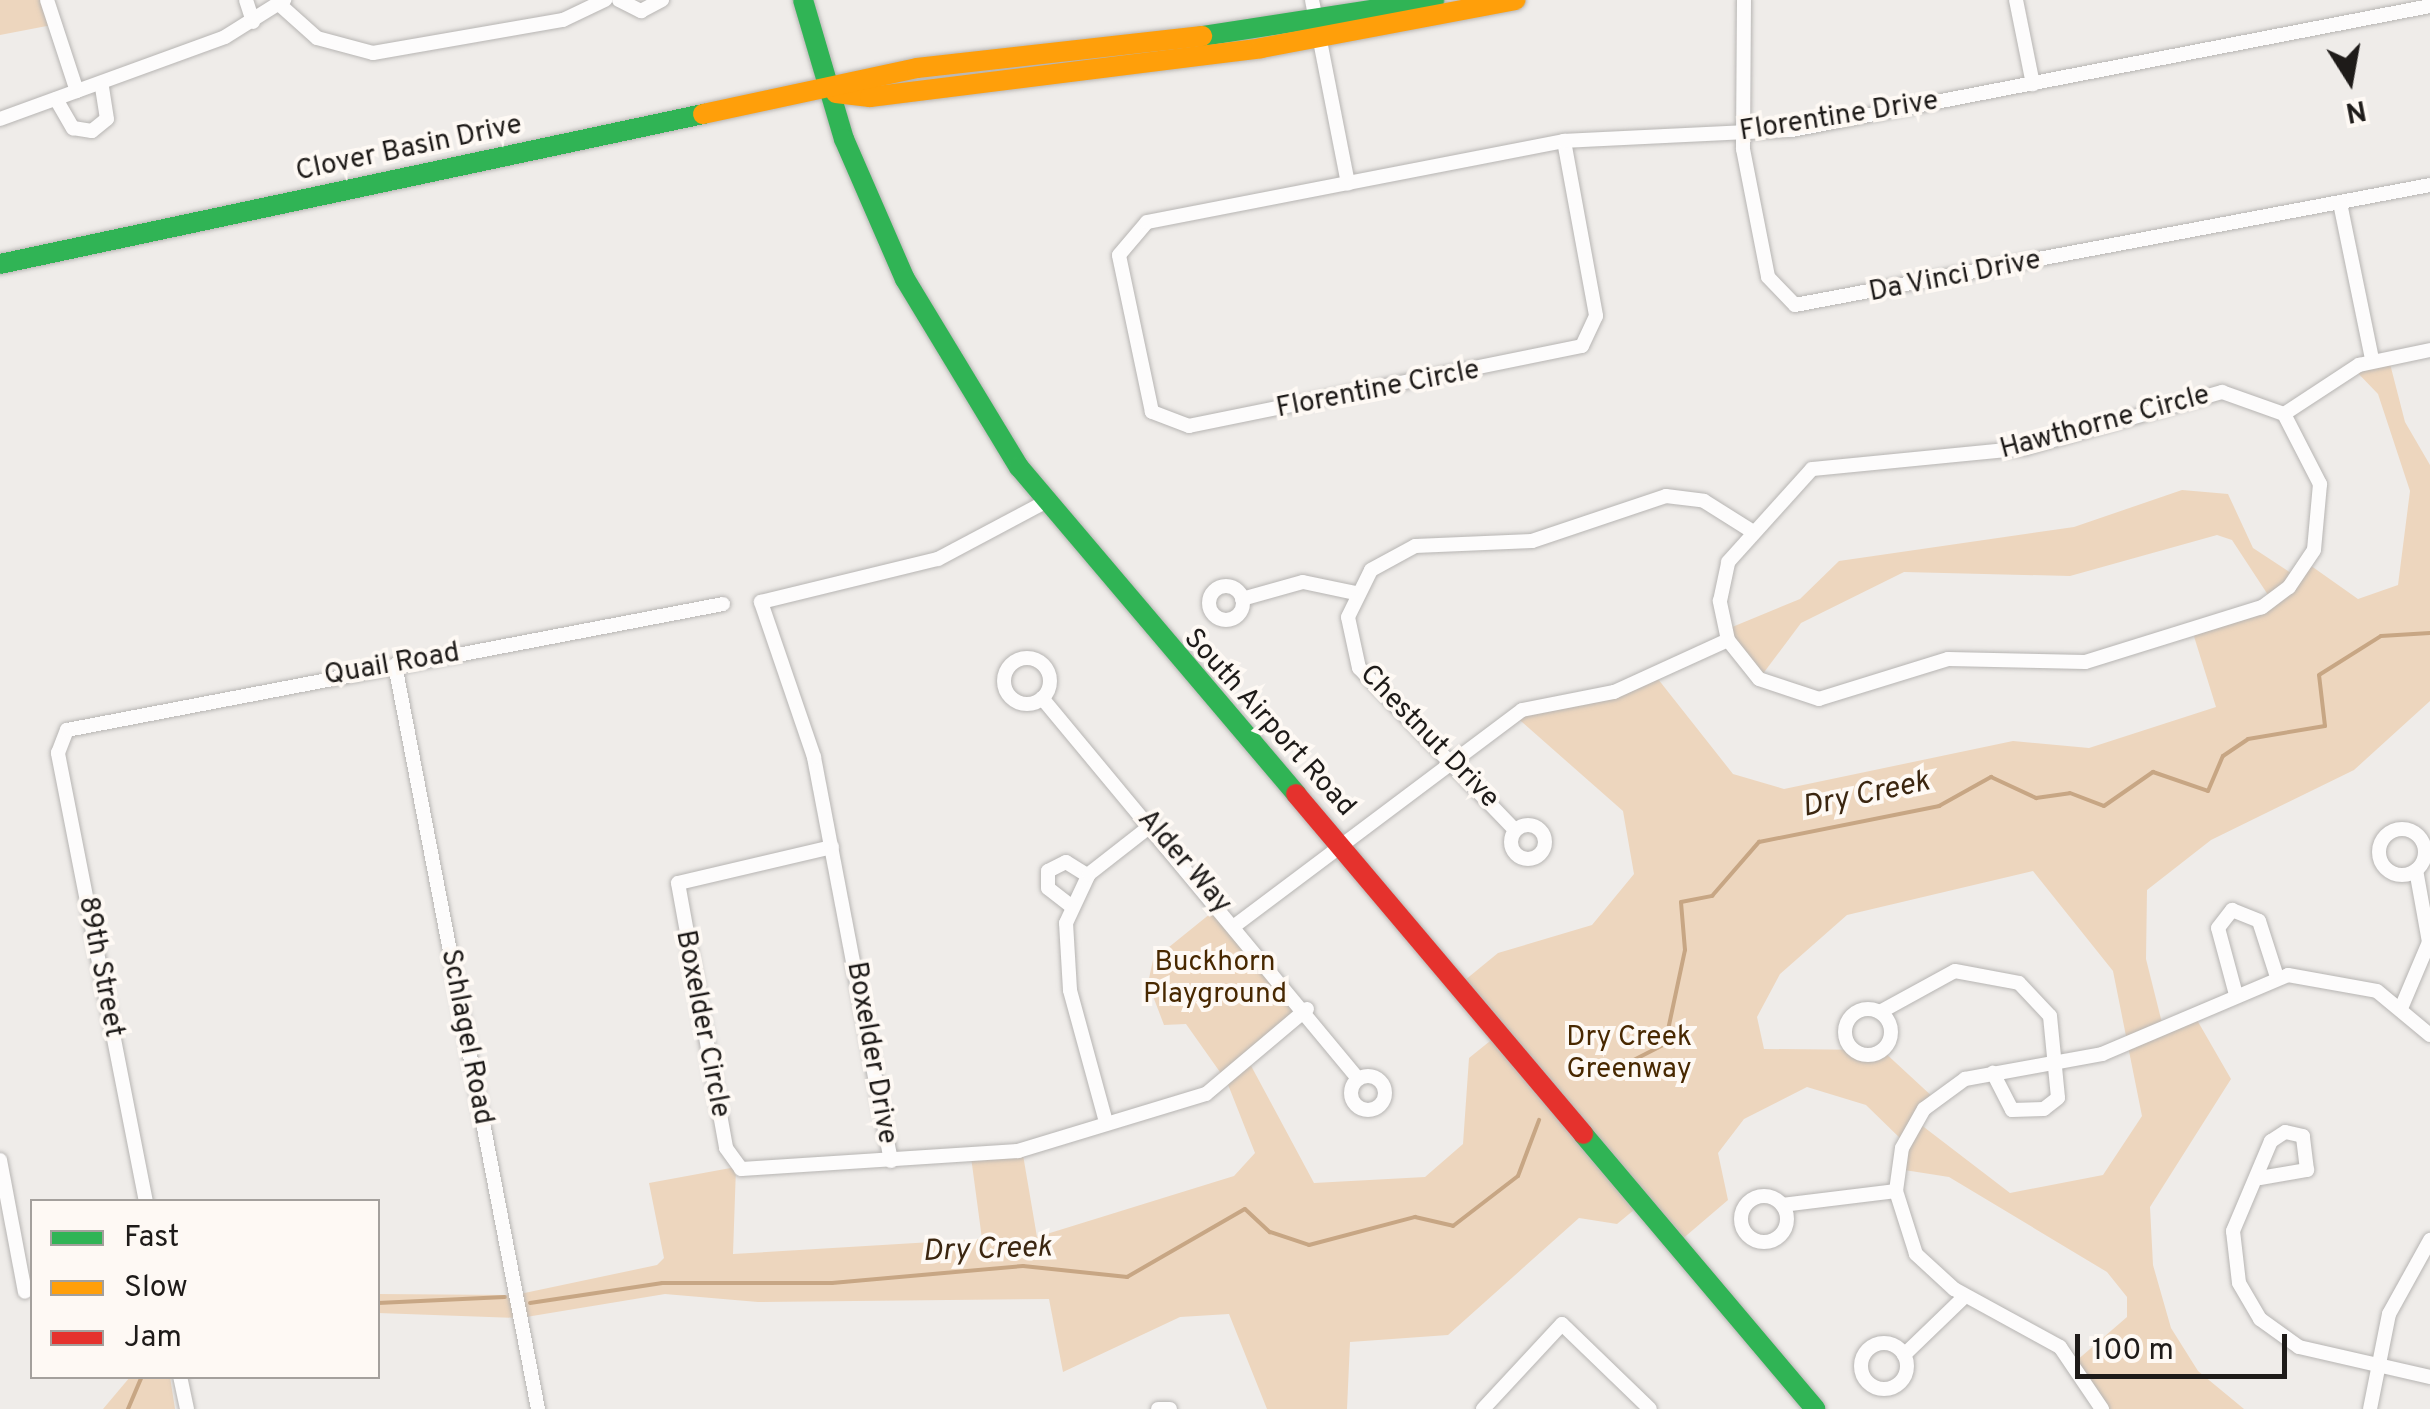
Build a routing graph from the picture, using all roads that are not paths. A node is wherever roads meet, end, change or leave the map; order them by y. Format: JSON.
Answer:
{"nodes":[{"id":1,"x":47,"y":0,"type":"edge"},
{"id":2,"x":246,"y":0,"type":"edge"},
{"id":3,"x":605,"y":0,"type":"edge"},
{"id":4,"x":619,"y":0,"type":"edge"},
{"id":5,"x":662,"y":0,"type":"edge"},
{"id":6,"x":803,"y":0,"type":"edge"},
{"id":7,"x":1312,"y":0,"type":"edge"},
{"id":8,"x":1434,"y":0,"type":"edge"},
{"id":9,"x":1516,"y":0,"type":"edge"},
{"id":10,"x":1744,"y":0,"type":"edge"},
{"id":11,"x":2016,"y":0,"type":"edge"},
{"id":12,"x":282,"y":2,"type":"edge"},
{"id":13,"x":2430,"y":6,"type":"edge"},
{"id":14,"x":253,"y":22,"type":"junction"},
{"id":15,"x":1318,"y":31,"type":"junction"},
{"id":16,"x":101,"y":83,"type":"junction"},
{"id":17,"x":2033,"y":84,"type":"junction"},
{"id":18,"x":77,"y":91,"type":"junction"},
{"id":19,"x":830,"y":92,"type":"junction"},
{"id":20,"x":56,"y":99,"type":"junction"},
{"id":21,"x":0,"y":119,"type":"edge"},
{"id":22,"x":1741,"y":135,"type":"junction"},
{"id":23,"x":1564,"y":142,"type":"junction"},
{"id":24,"x":1348,"y":183,"type":"junction"},
{"id":25,"x":2430,"y":185,"type":"edge"},
{"id":26,"x":2340,"y":203,"type":"junction"},
{"id":27,"x":1130,"y":232,"type":"joint"},
{"id":28,"x":0,"y":264,"type":"edge"},
{"id":29,"x":2430,"y":350,"type":"edge"},
{"id":30,"x":2372,"y":360,"type":"junction"},
{"id":31,"x":2284,"y":414,"type":"junction"},
{"id":32,"x":1044,"y":502,"type":"junction"},
{"id":33,"x":1750,"y":530,"type":"junction"},
{"id":34,"x":1355,"y":593,"type":"junction"},
{"id":35,"x":1242,"y":599,"type":"dead end"},
{"id":36,"x":723,"y":604,"type":"dead end"},
{"id":37,"x":1728,"y":640,"type":"junction"},
{"id":38,"x":396,"y":665,"type":"junction"},
{"id":39,"x":1042,"y":698,"type":"dead end"},
{"id":40,"x":64,"y":733,"type":"joint"},
{"id":41,"x":1452,"y":757,"type":"junction"},
{"id":42,"x":1153,"y":824,"type":"junction"},
{"id":43,"x":1516,"y":830,"type":"dead end"},
{"id":44,"x":1342,"y":845,"type":"junction"},
{"id":45,"x":832,"y":847,"type":"junction"},
{"id":46,"x":2416,"y":870,"type":"dead end"},
{"id":47,"x":1088,"y":876,"type":"junction"},
{"id":48,"x":1070,"y":906,"type":"junction"},
{"id":49,"x":1237,"y":924,"type":"junction"},
{"id":50,"x":2277,"y":977,"type":"junction"},
{"id":51,"x":2235,"y":991,"type":"junction"},
{"id":52,"x":2402,"y":1006,"type":"junction"},
{"id":53,"x":1307,"y":1009,"type":"junction"},
{"id":54,"x":1880,"y":1012,"type":"dead end"},
{"id":55,"x":2430,"y":1035,"type":"edge"},
{"id":56,"x":2060,"y":1063,"type":"junction"},
{"id":57,"x":1993,"y":1074,"type":"junction"},
{"id":58,"x":1358,"y":1079,"type":"dead end"},
{"id":59,"x":1106,"y":1122,"type":"junction"},
{"id":60,"x":0,"y":1160,"type":"edge"},
{"id":61,"x":890,"y":1161,"type":"junction"},
{"id":62,"x":2260,"y":1178,"type":"dead end"},
{"id":63,"x":1896,"y":1190,"type":"junction"},
{"id":64,"x":145,"y":1199,"type":"edge"},
{"id":65,"x":1782,"y":1205,"type":"dead end"},
{"id":66,"x":2430,"y":1240,"type":"edge"},
{"id":67,"x":25,"y":1292,"type":"dead end"},
{"id":68,"x":1966,"y":1296,"type":"junction"},
{"id":69,"x":1904,"y":1355,"type":"dead end"},
{"id":70,"x":2380,"y":1361,"type":"junction"},
{"id":71,"x":2430,"y":1377,"type":"edge"},
{"id":72,"x":181,"y":1379,"type":"edge"},
{"id":73,"x":187,"y":1409,"type":"edge"},
{"id":74,"x":538,"y":1409,"type":"edge"},
{"id":75,"x":1158,"y":1409,"type":"edge"},
{"id":76,"x":1170,"y":1409,"type":"edge"},
{"id":77,"x":1483,"y":1409,"type":"edge"},
{"id":78,"x":1650,"y":1409,"type":"edge"},
{"id":79,"x":1815,"y":1409,"type":"edge"},
{"id":80,"x":2102,"y":1409,"type":"edge"},
{"id":81,"x":2370,"y":1409,"type":"edge"}],
"edges":[{"from":1,"to":18,"type":"street"},
{"from":2,"to":14,"type":"street"},
{"from":3,"to":12,"type":"street"},
{"from":4,"to":5,"type":"street"},
{"from":6,"to":19,"type":"main road","name":"South Airport Road"},
{"from":7,"to":15,"type":"street"},
{"from":8,"to":15,"type":"main road","name":"Clover Basin Drive"},
{"from":9,"to":15,"type":"main road","name":"Clover Basin Drive"},
{"from":10,"to":22,"type":"street","name":"Da Vinci Drive"},
{"from":11,"to":17,"type":"street"},
{"from":12,"to":14,"type":"street"},
{"from":13,"to":17,"type":"street","name":"Florentine Drive"},
{"from":14,"to":16,"type":"street"},
{"from":15,"to":19,"type":"main road","name":"Clover Basin Drive"},
{"from":15,"to":24,"type":"street"},
{"from":16,"to":18,"type":"street"},
{"from":16,"to":20,"type":"street"},
{"from":17,"to":22,"type":"street","name":"Florentine Drive"},
{"from":18,"to":20,"type":"street"},
{"from":19,"to":28,"type":"main road","name":"Clover Basin Drive"},
{"from":19,"to":32,"type":"main road","name":"South Airport Road"},
{"from":20,"to":21,"type":"street"},
{"from":22,"to":23,"type":"street","name":"Florentine Drive"},
{"from":22,"to":26,"type":"street","name":"Da Vinci Drive"},
{"from":23,"to":24,"type":"street","name":"Florentine Drive"},
{"from":23,"to":27,"type":"street","name":"Florentine Circle"},
{"from":24,"to":27,"type":"street","name":"Florentine Drive"},
{"from":25,"to":26,"type":"street","name":"Da Vinci Drive"},
{"from":26,"to":30,"type":"street"},
{"from":29,"to":30,"type":"street"},
{"from":30,"to":31,"type":"street"},
{"from":31,"to":33,"type":"street","name":"Hawthorne Circle"},
{"from":31,"to":37,"type":"street"},
{"from":32,"to":44,"type":"main road","name":"South Airport Road"},
{"from":32,"to":45,"type":"street","name":"Boxelder Drive"},
{"from":33,"to":34,"type":"street"},
{"from":33,"to":37,"type":"street","name":"Hawthorne Circle"},
{"from":34,"to":35,"type":"street"},
{"from":34,"to":41,"type":"street","name":"Chestnut Drive"},
{"from":36,"to":38,"type":"street","name":"Quail Road"},
{"from":37,"to":41,"type":"street"},
{"from":38,"to":40,"type":"street","name":"Quail Road"},
{"from":38,"to":74,"type":"street","name":"Schlagel Road"},
{"from":39,"to":42,"type":"street","name":"Alder Way"},
{"from":40,"to":64,"type":"street","name":"89th Street"},
{"from":41,"to":43,"type":"street","name":"Chestnut Drive"},
{"from":41,"to":44,"type":"street"},
{"from":42,"to":47,"type":"street"},
{"from":42,"to":49,"type":"street","name":"Alder Way"},
{"from":44,"to":49,"type":"street"},
{"from":44,"to":79,"type":"main road","name":"South Airport Road"},
{"from":45,"to":61,"type":"street","name":"Boxelder Drive"},
{"from":45,"to":61,"type":"street","name":"Boxelder Circle"},
{"from":46,"to":52,"type":"street"},
{"from":47,"to":48,"type":"street"},
{"from":47,"to":48,"type":"street"},
{"from":48,"to":59,"type":"street"},
{"from":49,"to":53,"type":"street","name":"Alder Way"},
{"from":50,"to":51,"type":"street"},
{"from":50,"to":51,"type":"street"},
{"from":50,"to":52,"type":"street"},
{"from":51,"to":56,"type":"street"},
{"from":52,"to":55,"type":"street"},
{"from":53,"to":58,"type":"street","name":"Alder Way"},
{"from":53,"to":59,"type":"street","name":"Boxelder Drive"},
{"from":54,"to":56,"type":"street"},
{"from":56,"to":57,"type":"street"},
{"from":56,"to":57,"type":"street"},
{"from":57,"to":63,"type":"street"},
{"from":59,"to":61,"type":"street","name":"Boxelder Drive"},
{"from":60,"to":67,"type":"street"},
{"from":62,"to":70,"type":"street"},
{"from":63,"to":65,"type":"street"},
{"from":63,"to":68,"type":"street"},
{"from":66,"to":70,"type":"street"},
{"from":68,"to":69,"type":"street"},
{"from":68,"to":80,"type":"street"},
{"from":70,"to":71,"type":"street"},
{"from":70,"to":81,"type":"street"},
{"from":72,"to":73,"type":"street"},
{"from":75,"to":76,"type":"street"},
{"from":77,"to":78,"type":"street"}]}
